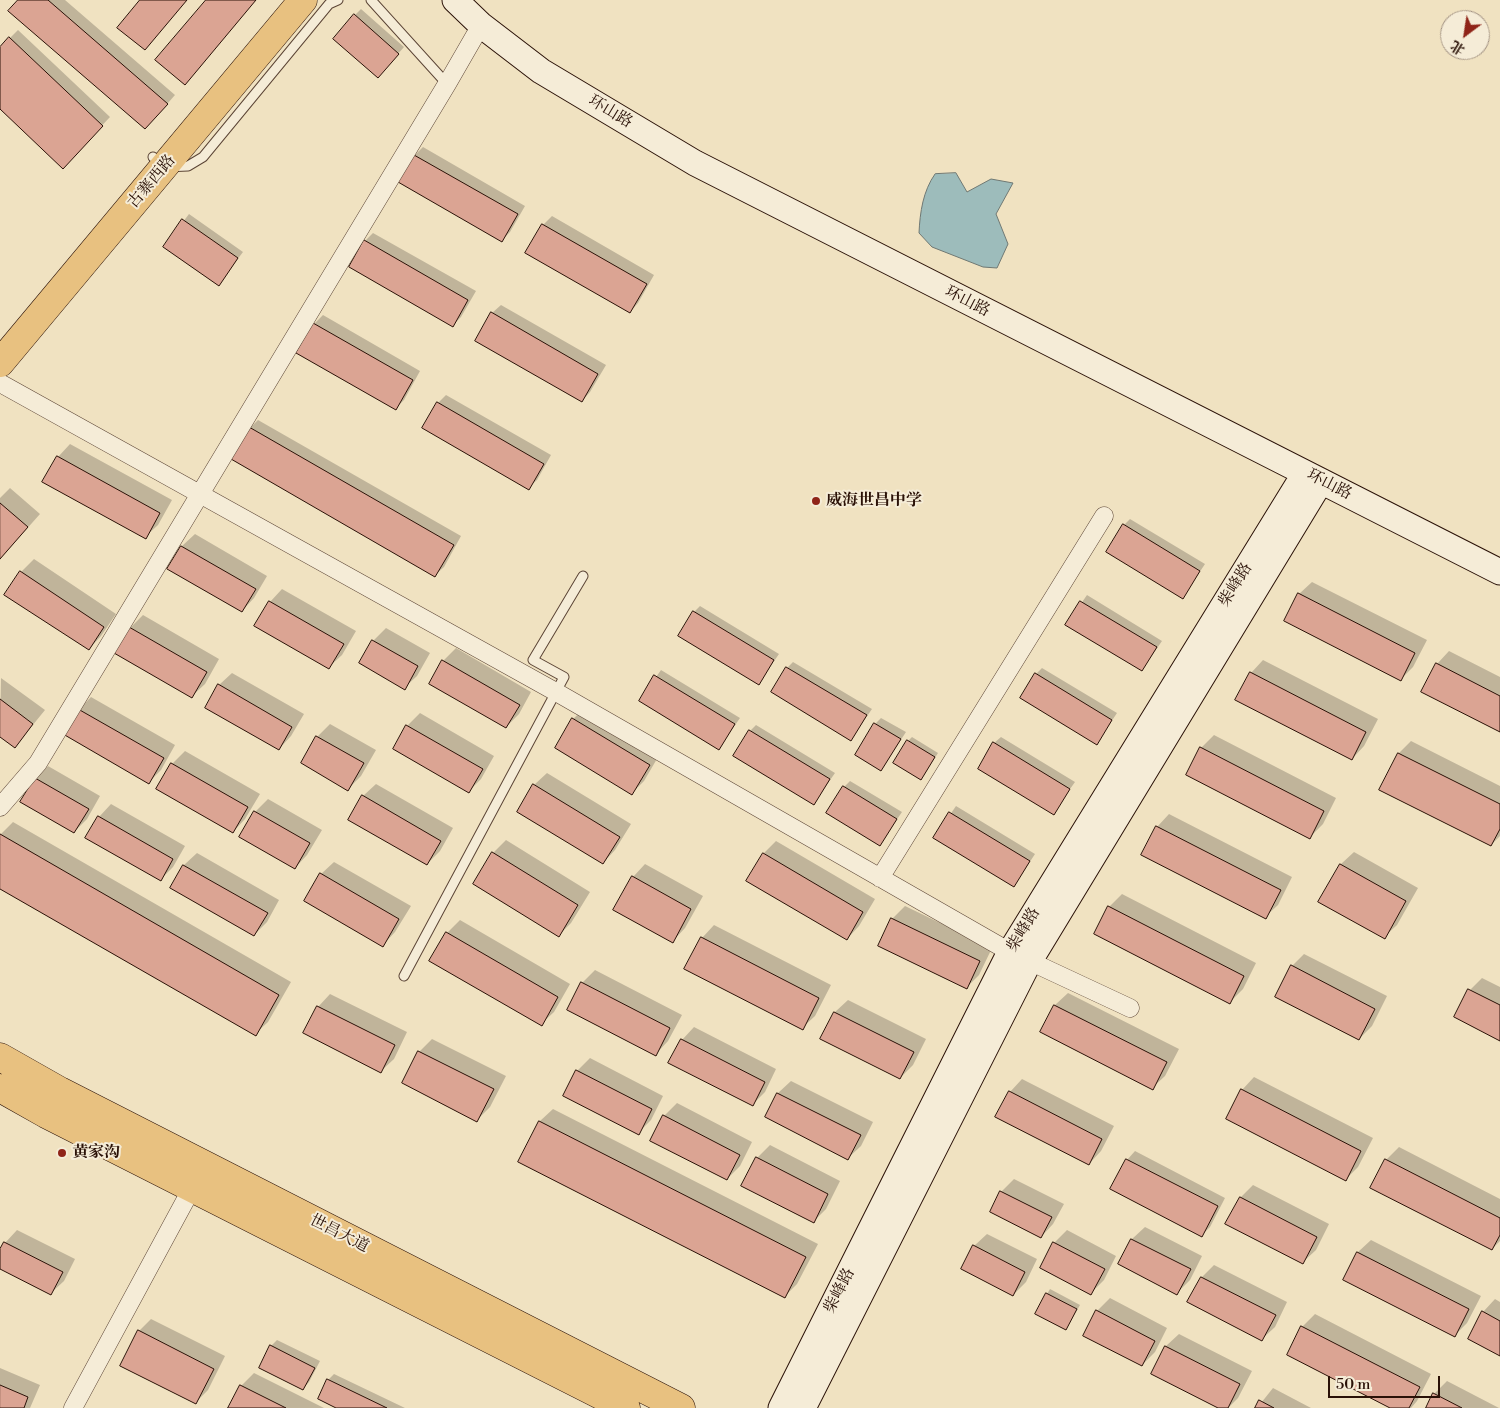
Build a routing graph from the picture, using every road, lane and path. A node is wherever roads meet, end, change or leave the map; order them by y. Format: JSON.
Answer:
{"nodes":[{"id":1,"x":286,"y":0,"type":"edge"},
{"id":2,"x":303,"y":0,"type":"edge"},
{"id":3,"x":338,"y":0,"type":"edge"},
{"id":4,"x":371,"y":0,"type":"edge"},
{"id":5,"x":455,"y":0,"type":"edge"},
{"id":6,"x":481,"y":25,"type":"junction"},
{"id":7,"x":447,"y":84,"type":"junction"},
{"id":8,"x":159,"y":162,"type":"junction"},
{"id":9,"x":0,"y":334,"type":"edge"},
{"id":10,"x":0,"y":363,"type":"edge"},
{"id":11,"x":0,"y":383,"type":"edge"},
{"id":12,"x":1313,"y":477,"type":"junction"},
{"id":13,"x":200,"y":495,"type":"junction"},
{"id":14,"x":1104,"y":516,"type":"dead end"},
{"id":15,"x":1500,"y":572,"type":"edge"},
{"id":16,"x":583,"y":576,"type":"dead end"},
{"id":17,"x":556,"y":692,"type":"junction"},
{"id":18,"x":0,"y":807,"type":"edge"},
{"id":19,"x":880,"y":878,"type":"junction"},
{"id":20,"x":1019,"y":957,"type":"junction"},
{"id":21,"x":404,"y":976,"type":"dead end"},
{"id":22,"x":1130,"y":1008,"type":"dead end"},
{"id":23,"x":0,"y":1057,"type":"edge"},
{"id":24,"x":0,"y":1088,"type":"edge"},
{"id":25,"x":192,"y":1188,"type":"junction"},
{"id":26,"x":73,"y":1408,"type":"edge"},
{"id":27,"x":626,"y":1408,"type":"edge"},
{"id":28,"x":681,"y":1408,"type":"edge"},
{"id":29,"x":782,"y":1408,"type":"edge"},
{"id":30,"x":803,"y":1408,"type":"edge"}],
"edges":[{"from":1,"to":8,"type":"main road","name":"古寨西路"},
{"from":2,"to":8,"type":"main road","name":"古寨西路"},
{"from":3,"to":8,"type":"lane"},
{"from":4,"to":7,"type":"lane"},
{"from":5,"to":6,"type":"street","name":"环山路"},
{"from":6,"to":7,"type":"street"},
{"from":6,"to":12,"type":"street","name":"环山路"},
{"from":7,"to":13,"type":"street"},
{"from":8,"to":9,"type":"main road","name":"古寨西路"},
{"from":8,"to":10,"type":"main road","name":"古寨西路"},
{"from":11,"to":13,"type":"street"},
{"from":12,"to":15,"type":"street","name":"环山路"},
{"from":12,"to":20,"type":"street","name":"柴峰路"},
{"from":13,"to":17,"type":"street"},
{"from":13,"to":18,"type":"street"},
{"from":14,"to":19,"type":"street"},
{"from":16,"to":17,"type":"lane"},
{"from":17,"to":19,"type":"street"},
{"from":17,"to":21,"type":"lane"},
{"from":19,"to":20,"type":"street"},
{"from":20,"to":22,"type":"street"},
{"from":20,"to":29,"type":"street","name":"柴峰路"},
{"from":20,"to":30,"type":"street","name":"柴峰路"},
{"from":23,"to":28,"type":"main road","name":"世昌大道"},
{"from":24,"to":25,"type":"main road","name":"世昌大道"},
{"from":25,"to":26,"type":"street"},
{"from":25,"to":27,"type":"main road","name":"世昌大道"}]}
